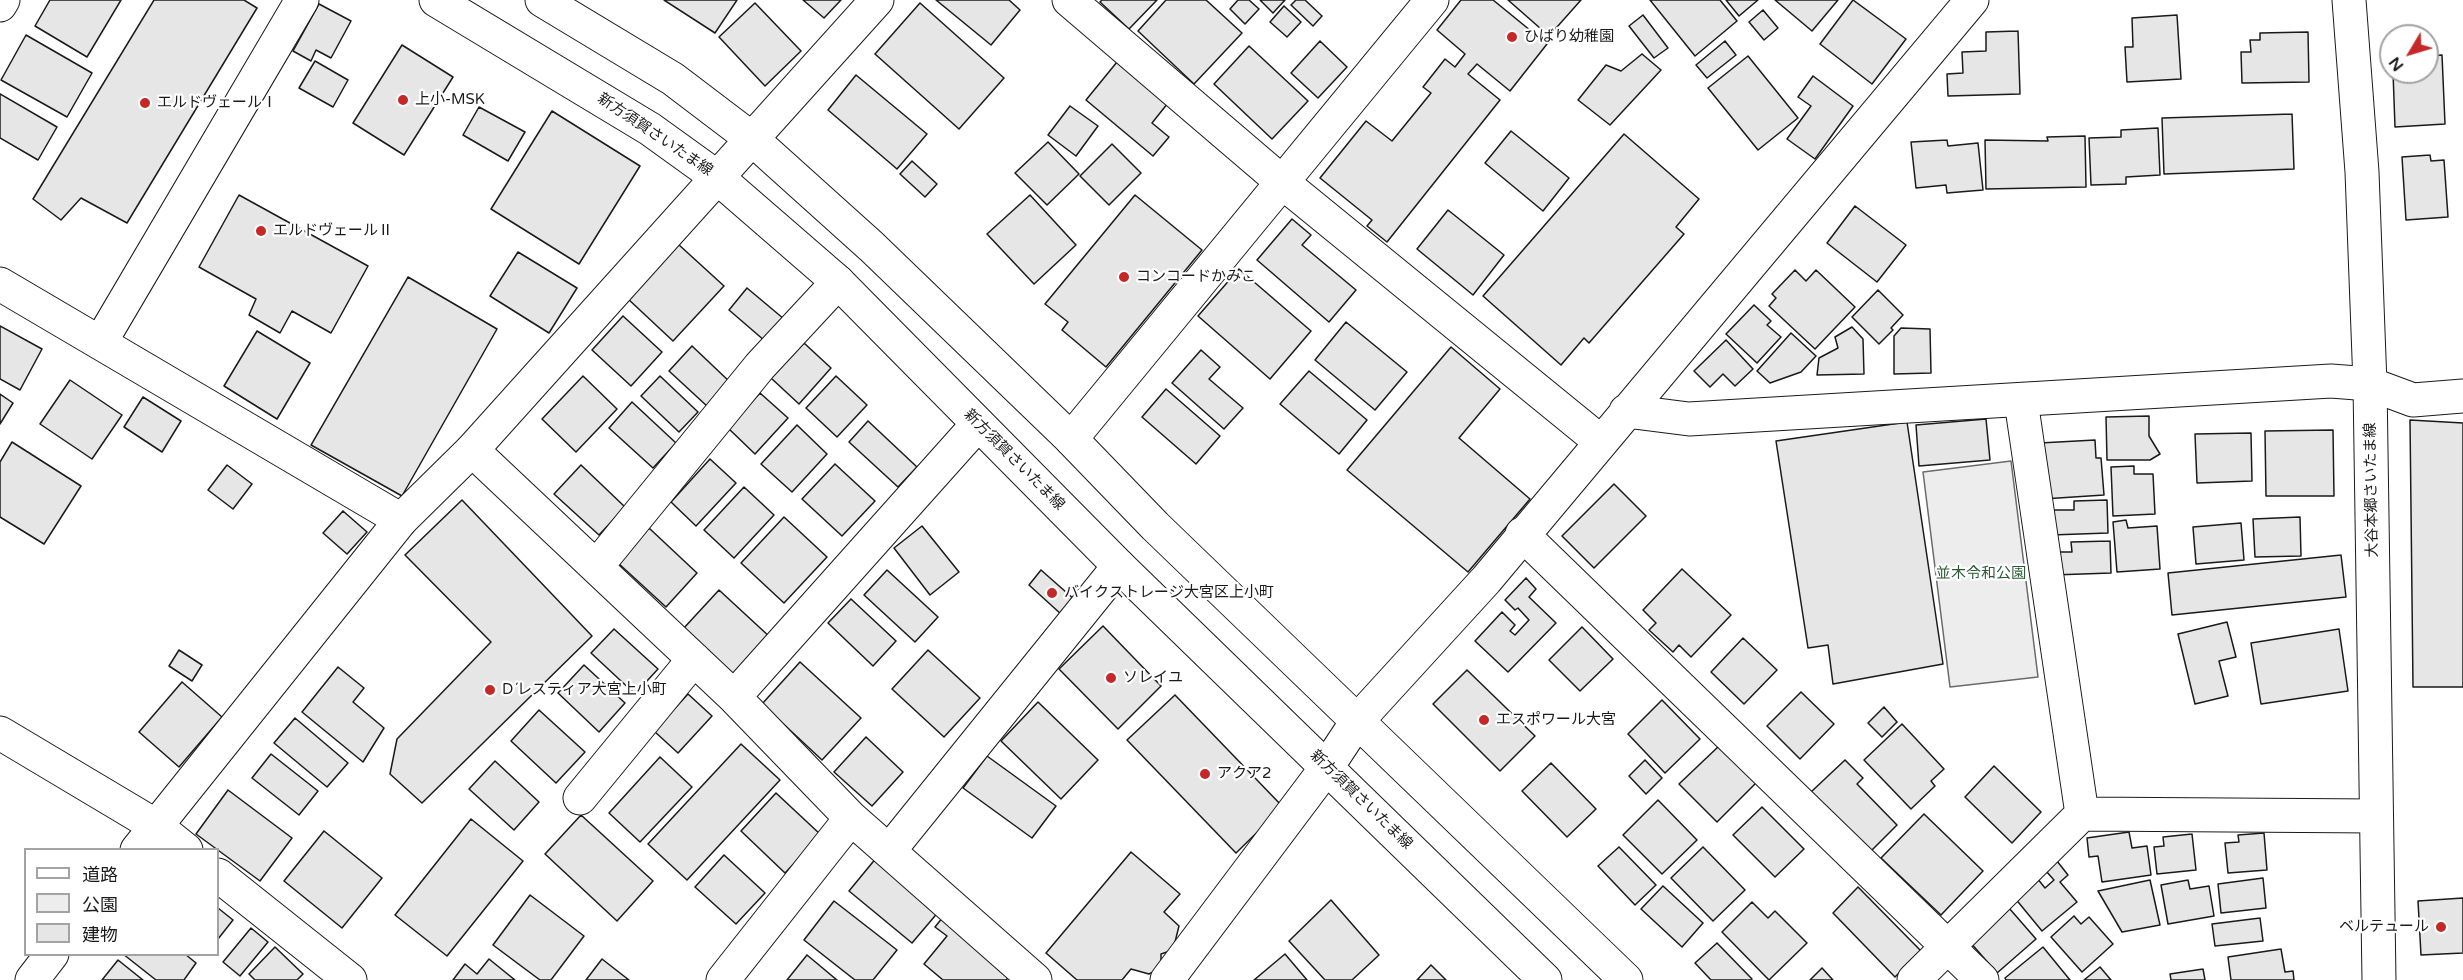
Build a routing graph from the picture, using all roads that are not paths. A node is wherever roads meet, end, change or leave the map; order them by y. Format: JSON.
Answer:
{"nodes":[{"id":1,"x":3,"y":0,"type":"edge"},
{"id":2,"x":302,"y":0,"type":"edge"},
{"id":3,"x":436,"y":0,"type":"edge"},
{"id":4,"x":542,"y":0,"type":"edge"},
{"id":5,"x":877,"y":0,"type":"edge"},
{"id":6,"x":1069,"y":0,"type":"edge"},
{"id":7,"x":1432,"y":0,"type":"edge"},
{"id":8,"x":1972,"y":0,"type":"edge"},
{"id":9,"x":2349,"y":0,"type":"edge"},
{"id":10,"x":0,"y":5,"type":"edge"},
{"id":11,"x":752,"y":138,"type":"junction"},
{"id":12,"x":718,"y":178,"type":"junction"},
{"id":13,"x":1282,"y":182,"type":"junction"},
{"id":14,"x":838,"y":282,"type":"junction"},
{"id":15,"x":0,"y":284,"type":"edge"},
{"id":16,"x":100,"y":343,"type":"junction"},
{"id":17,"x":2370,"y":384,"type":"junction"},
{"id":18,"x":2463,"y":396,"type":"edge"},
{"id":19,"x":2020,"y":401,"type":"junction"},
{"id":20,"x":1626,"y":411,"type":"junction"},
{"id":21,"x":978,"y":424,"type":"junction"},
{"id":22,"x":1071,"y":439,"type":"junction"},
{"id":23,"x":1600,"y":442,"type":"junction"},
{"id":24,"x":472,"y":450,"type":"junction"},
{"id":25,"x":401,"y":520,"type":"junction"},
{"id":26,"x":1522,"y":534,"type":"junction"},
{"id":27,"x":1119,"y":566,"type":"junction"},
{"id":28,"x":596,"y":567,"type":"junction"},
{"id":29,"x":694,"y":659,"type":"junction"},
{"id":30,"x":734,"y":697,"type":"junction"},
{"id":31,"x":1358,"y":720,"type":"junction"},
{"id":32,"x":0,"y":733,"type":"edge"},
{"id":33,"x":1327,"y":767,"type":"junction"},
{"id":34,"x":580,"y":798,"type":"dead end"},
{"id":35,"x":2082,"y":814,"type":"junction"},
{"id":36,"x":2376,"y":816,"type":"junction"},
{"id":37,"x":851,"y":818,"type":"junction"},
{"id":38,"x":146,"y":838,"type":"edge"},
{"id":39,"x":182,"y":848,"type":"edge"},
{"id":40,"x":889,"y":851,"type":"junction"},
{"id":41,"x":219,"y":876,"type":"edge"},
{"id":42,"x":1947,"y":946,"type":"junction"},
{"id":43,"x":50,"y":956,"type":"edge"},
{"id":44,"x":32,"y":980,"type":"edge"},
{"id":45,"x":350,"y":980,"type":"edge"},
{"id":46,"x":723,"y":980,"type":"edge"},
{"id":47,"x":1035,"y":980,"type":"edge"},
{"id":48,"x":1167,"y":980,"type":"edge"},
{"id":49,"x":1545,"y":980,"type":"edge"},
{"id":50,"x":1626,"y":980,"type":"edge"},
{"id":51,"x":1914,"y":980,"type":"edge"},
{"id":52,"x":1982,"y":980,"type":"edge"},
{"id":53,"x":2379,"y":980,"type":"edge"}],
"edges":[{"from":1,"to":10,"type":"street"},
{"from":2,"to":16,"type":"street"},
{"from":3,"to":12,"type":"street","name":"新方須賀さいたま線"},
{"from":4,"to":11,"type":"street"},
{"from":5,"to":11,"type":"street"},
{"from":6,"to":13,"type":"street"},
{"from":7,"to":13,"type":"street"},
{"from":8,"to":20,"type":"street"},
{"from":9,"to":17,"type":"street","name":"大谷本郷さいたま線"},
{"from":11,"to":12,"type":"street"},
{"from":11,"to":22,"type":"street"},
{"from":12,"to":14,"type":"street","name":"新方須賀さいたま線"},
{"from":12,"to":24,"type":"street"},
{"from":13,"to":22,"type":"street"},
{"from":13,"to":23,"type":"street"},
{"from":14,"to":21,"type":"street","name":"新方須賀さいたま線"},
{"from":14,"to":28,"type":"street"},
{"from":15,"to":16,"type":"street"},
{"from":16,"to":25,"type":"street"},
{"from":17,"to":18,"type":"street"},
{"from":17,"to":19,"type":"street"},
{"from":17,"to":36,"type":"street","name":"大谷本郷さいたま線"},
{"from":19,"to":20,"type":"street"},
{"from":19,"to":35,"type":"street"},
{"from":20,"to":23,"type":"street"},
{"from":21,"to":27,"type":"street","name":"新方須賀さいたま線"},
{"from":21,"to":30,"type":"street"},
{"from":22,"to":31,"type":"street"},
{"from":23,"to":26,"type":"street"},
{"from":24,"to":25,"type":"street"},
{"from":24,"to":28,"type":"street"},
{"from":25,"to":38,"type":"street"},
{"from":26,"to":31,"type":"street"},
{"from":26,"to":42,"type":"street"},
{"from":27,"to":33,"type":"street","name":"新方須賀さいたま線"},
{"from":27,"to":40,"type":"street"},
{"from":28,"to":29,"type":"street"},
{"from":29,"to":30,"type":"street"},
{"from":29,"to":34,"type":"street"},
{"from":30,"to":37,"type":"street"},
{"from":31,"to":33,"type":"street"},
{"from":31,"to":50,"type":"street"},
{"from":32,"to":38,"type":"street"},
{"from":33,"to":48,"type":"street"},
{"from":33,"to":49,"type":"street","name":"新方須賀さいたま線"},
{"from":35,"to":36,"type":"street"},
{"from":35,"to":42,"type":"street"},
{"from":36,"to":53,"type":"street","name":"大谷本郷さいたま線"},
{"from":37,"to":40,"type":"street"},
{"from":37,"to":46,"type":"street"},
{"from":38,"to":39,"type":"street"},
{"from":40,"to":47,"type":"street"},
{"from":41,"to":45,"type":"street"},
{"from":42,"to":51,"type":"street"},
{"from":42,"to":52,"type":"street"},
{"from":43,"to":44,"type":"street"}]}
